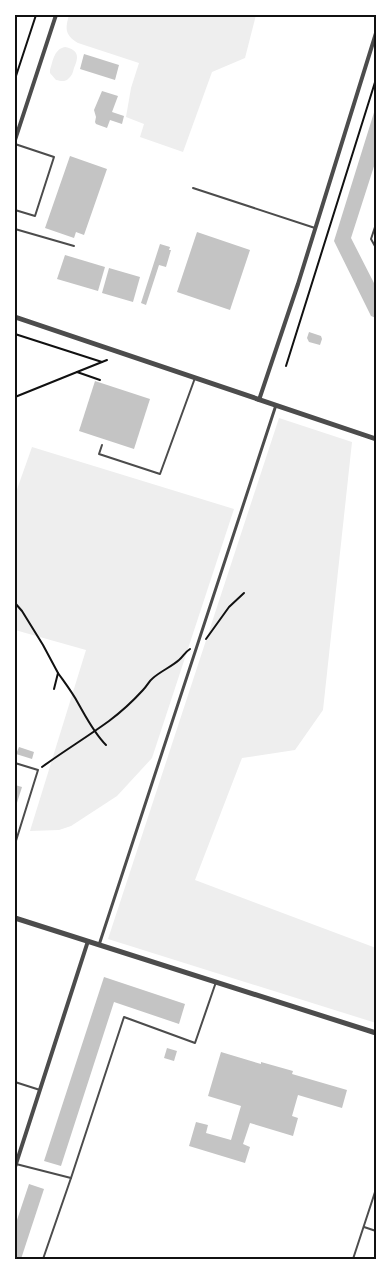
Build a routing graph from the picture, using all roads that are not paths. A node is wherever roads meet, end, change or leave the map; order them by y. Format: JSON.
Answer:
{"nodes":[{"id":1,"x":56,"y":15,"type":"edge"},
{"id":2,"x":376,"y":34,"type":"edge"},
{"id":3,"x":15,"y":140,"type":"edge"},
{"id":4,"x":15,"y":144,"type":"edge"},
{"id":5,"x":193,"y":188,"type":"dead end"},
{"id":6,"x":15,"y":210,"type":"edge"},
{"id":7,"x":376,"y":224,"type":"edge"},
{"id":8,"x":315,"y":228,"type":"junction"},
{"id":9,"x":15,"y":229,"type":"edge"},
{"id":10,"x":74,"y":246,"type":"dead end"},
{"id":11,"x":376,"y":248,"type":"edge"},
{"id":12,"x":15,"y":317,"type":"edge"},
{"id":13,"x":195,"y":378,"type":"junction"},
{"id":14,"x":259,"y":400,"type":"junction"},
{"id":15,"x":276,"y":405,"type":"junction"},
{"id":16,"x":376,"y":439,"type":"edge"},
{"id":17,"x":102,"y":445,"type":"dead end"},
{"id":18,"x":15,"y":763,"type":"edge"},
{"id":19,"x":15,"y":844,"type":"edge"},
{"id":20,"x":15,"y":918,"type":"edge"},
{"id":21,"x":88,"y":941,"type":"junction"},
{"id":22,"x":99,"y":945,"type":"junction"},
{"id":23,"x":216,"y":982,"type":"junction"},
{"id":24,"x":376,"y":1033,"type":"edge"},
{"id":25,"x":15,"y":1082,"type":"edge"},
{"id":26,"x":40,"y":1090,"type":"junction"},
{"id":27,"x":16,"y":1165,"type":"edge"},
{"id":28,"x":71,"y":1178,"type":"junction"},
{"id":29,"x":376,"y":1189,"type":"edge"},
{"id":30,"x":364,"y":1227,"type":"junction"},
{"id":31,"x":376,"y":1231,"type":"edge"},
{"id":32,"x":44,"y":1259,"type":"edge"},
{"id":33,"x":353,"y":1259,"type":"edge"}],
"edges":[{"from":1,"to":3,"type":"street"},
{"from":2,"to":8,"type":"street"},
{"from":4,"to":6,"type":"lane"},
{"from":5,"to":8,"type":"lane"},
{"from":7,"to":11,"type":"lane"},
{"from":8,"to":14,"type":"street"},
{"from":9,"to":10,"type":"lane"},
{"from":12,"to":13,"type":"street"},
{"from":13,"to":14,"type":"street"},
{"from":13,"to":17,"type":"lane"},
{"from":14,"to":15,"type":"street"},
{"from":15,"to":16,"type":"street"},
{"from":15,"to":22,"type":"street"},
{"from":18,"to":19,"type":"lane"},
{"from":20,"to":21,"type":"street"},
{"from":21,"to":22,"type":"street"},
{"from":21,"to":26,"type":"street"},
{"from":22,"to":23,"type":"street"},
{"from":23,"to":24,"type":"street"},
{"from":23,"to":28,"type":"lane"},
{"from":25,"to":26,"type":"lane"},
{"from":26,"to":27,"type":"street"},
{"from":27,"to":28,"type":"lane"},
{"from":28,"to":32,"type":"lane"},
{"from":29,"to":30,"type":"lane"},
{"from":30,"to":31,"type":"lane"},
{"from":30,"to":33,"type":"lane"}]}
